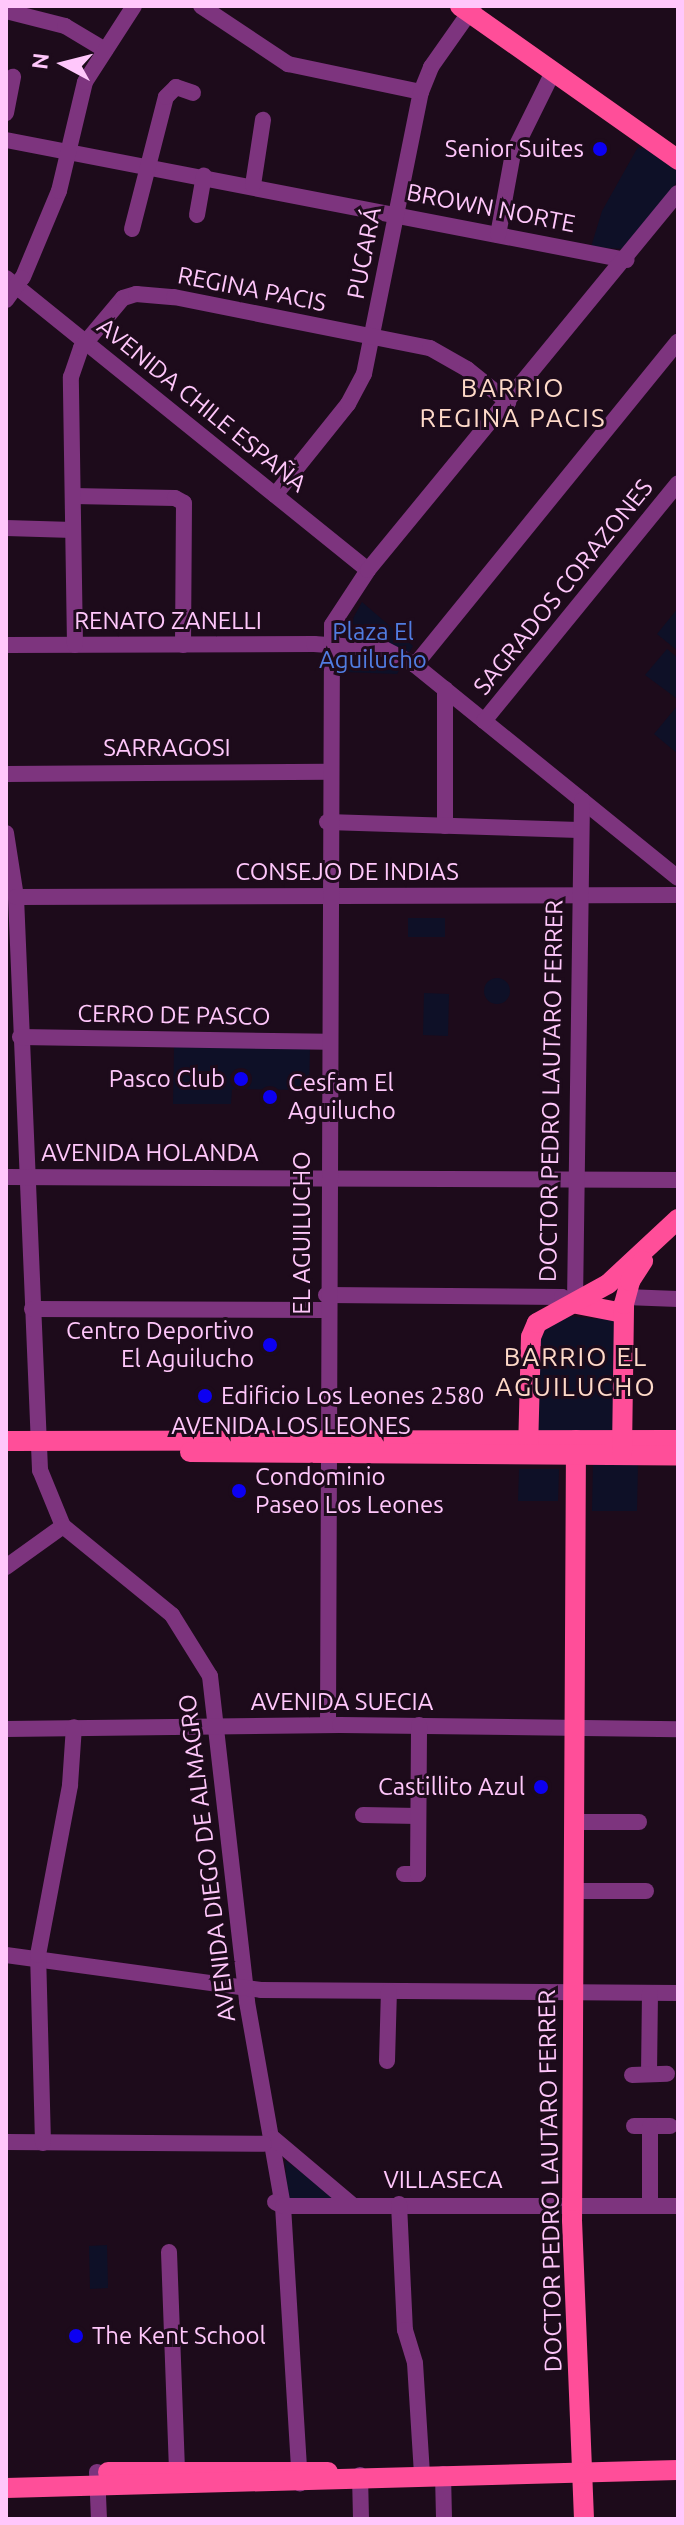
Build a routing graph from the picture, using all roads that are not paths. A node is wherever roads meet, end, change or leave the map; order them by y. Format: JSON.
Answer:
{"nodes":[{"id":1,"x":134,"y":6,"type":"edge"},
{"id":2,"x":201,"y":6,"type":"edge"},
{"id":3,"x":468,"y":8,"type":"edge"},
{"id":4,"x":13,"y":10,"type":"edge"},
{"id":5,"x":105,"y":50,"type":"junction"},
{"id":6,"x":553,"y":72,"type":"junction"},
{"id":7,"x":13,"y":77,"type":"dead end"},
{"id":8,"x":421,"y":92,"type":"junction"},
{"id":9,"x":193,"y":93,"type":"dead end"},
{"id":10,"x":6,"y":113,"type":"edge"},
{"id":11,"x":263,"y":120,"type":"dead end"},
{"id":12,"x":6,"y":140,"type":"edge"},
{"id":13,"x":72,"y":152,"type":"junction"},
{"id":14,"x":678,"y":160,"type":"edge"},
{"id":15,"x":146,"y":165,"type":"junction"},
{"id":16,"x":204,"y":176,"type":"junction"},
{"id":17,"x":253,"y":185,"type":"junction"},
{"id":18,"x":678,"y":193,"type":"edge"},
{"id":19,"x":396,"y":213,"type":"junction"},
{"id":20,"x":197,"y":215,"type":"dead end"},
{"id":21,"x":132,"y":229,"type":"dead end"},
{"id":22,"x":498,"y":235,"type":"junction"},
{"id":23,"x":626,"y":260,"type":"junction"},
{"id":24,"x":13,"y":285,"type":"edge"},
{"id":25,"x":373,"y":337,"type":"junction"},
{"id":26,"x":678,"y":341,"type":"edge"},
{"id":27,"x":85,"y":342,"type":"junction"},
{"id":28,"x":508,"y":402,"type":"junction"},
{"id":29,"x":678,"y":483,"type":"edge"},
{"id":30,"x":275,"y":495,"type":"junction"},
{"id":31,"x":73,"y":496,"type":"junction"},
{"id":32,"x":6,"y":528,"type":"edge"},
{"id":33,"x":73,"y":530,"type":"junction"},
{"id":34,"x":368,"y":570,"type":"junction"},
{"id":35,"x":6,"y":645,"type":"edge"},
{"id":36,"x":75,"y":645,"type":"junction"},
{"id":37,"x":183,"y":645,"type":"junction"},
{"id":38,"x":330,"y":645,"type":"junction"},
{"id":39,"x":415,"y":665,"type":"junction"},
{"id":40,"x":445,"y":689,"type":"junction"},
{"id":41,"x":484,"y":721,"type":"junction"},
{"id":42,"x":328,"y":772,"type":"junction"},
{"id":43,"x":6,"y":774,"type":"edge"},
{"id":44,"x":582,"y":800,"type":"junction"},
{"id":45,"x":327,"y":822,"type":"junction"},
{"id":46,"x":445,"y":826,"type":"junction"},
{"id":47,"x":579,"y":830,"type":"junction"},
{"id":48,"x":6,"y":833,"type":"edge"},
{"id":49,"x":678,"y":878,"type":"edge"},
{"id":50,"x":678,"y":895,"type":"edge"},
{"id":51,"x":327,"y":896,"type":"junction"},
{"id":52,"x":578,"y":896,"type":"junction"},
{"id":53,"x":16,"y":897,"type":"junction"},
{"id":54,"x":12,"y":969,"type":"edge"},
{"id":55,"x":20,"y":1037,"type":"junction"},
{"id":56,"x":327,"y":1042,"type":"junction"},
{"id":57,"x":13,"y":1071,"type":"edge"},
{"id":58,"x":25,"y":1176,"type":"junction"},
{"id":59,"x":6,"y":1177,"type":"edge"},
{"id":60,"x":327,"y":1177,"type":"junction"},
{"id":61,"x":678,"y":1180,"type":"edge"},
{"id":62,"x":576,"y":1181,"type":"junction"},
{"id":63,"x":678,"y":1219,"type":"edge"},
{"id":64,"x":654,"y":1245,"type":"junction"},
{"id":65,"x":678,"y":1299,"type":"edge"},
{"id":66,"x":326,"y":1302,"type":"junction"},
{"id":67,"x":576,"y":1303,"type":"junction"},
{"id":68,"x":624,"y":1305,"type":"junction"},
{"id":69,"x":32,"y":1309,"type":"junction"},
{"id":70,"x":678,"y":1440,"type":"edge"},
{"id":71,"x":6,"y":1441,"type":"edge"},
{"id":72,"x":38,"y":1445,"type":"junction"},
{"id":73,"x":326,"y":1446,"type":"junction"},
{"id":74,"x":528,"y":1447,"type":"junction"},
{"id":75,"x":576,"y":1447,"type":"junction"},
{"id":76,"x":622,"y":1447,"type":"junction"},
{"id":77,"x":6,"y":1454,"type":"edge"},
{"id":78,"x":678,"y":1455,"type":"edge"},
{"id":79,"x":63,"y":1526,"type":"junction"},
{"id":80,"x":6,"y":1567,"type":"edge"},
{"id":81,"x":328,"y":1725,"type":"junction"},
{"id":82,"x":419,"y":1725,"type":"junction"},
{"id":83,"x":217,"y":1726,"type":"junction"},
{"id":84,"x":74,"y":1727,"type":"junction"},
{"id":85,"x":574,"y":1727,"type":"junction"},
{"id":86,"x":6,"y":1729,"type":"edge"},
{"id":87,"x":678,"y":1729,"type":"edge"},
{"id":88,"x":363,"y":1815,"type":"dead end"},
{"id":89,"x":418,"y":1816,"type":"junction"},
{"id":90,"x":574,"y":1822,"type":"junction"},
{"id":91,"x":639,"y":1822,"type":"dead end"},
{"id":92,"x":404,"y":1874,"type":"dead end"},
{"id":93,"x":574,"y":1891,"type":"junction"},
{"id":94,"x":646,"y":1891,"type":"dead end"},
{"id":95,"x":6,"y":1955,"type":"edge"},
{"id":96,"x":39,"y":1960,"type":"junction"},
{"id":97,"x":246,"y":1988,"type":"junction"},
{"id":98,"x":389,"y":1991,"type":"junction"},
{"id":99,"x":574,"y":1993,"type":"junction"},
{"id":100,"x":650,"y":1993,"type":"junction"},
{"id":101,"x":678,"y":1993,"type":"edge"},
{"id":102,"x":387,"y":2061,"type":"dead end"},
{"id":103,"x":667,"y":2074,"type":"dead end"},
{"id":104,"x":670,"y":2126,"type":"dead end"},
{"id":105,"x":266,"y":2137,"type":"junction"},
{"id":106,"x":6,"y":2142,"type":"edge"},
{"id":107,"x":43,"y":2143,"type":"junction"},
{"id":108,"x":279,"y":2204,"type":"junction"},
{"id":109,"x":351,"y":2204,"type":"junction"},
{"id":110,"x":399,"y":2204,"type":"junction"},
{"id":111,"x":572,"y":2205,"type":"junction"},
{"id":112,"x":650,"y":2206,"type":"junction"},
{"id":113,"x":678,"y":2206,"type":"edge"},
{"id":114,"x":169,"y":2252,"type":"dead end"},
{"id":115,"x":678,"y":2470,"type":"edge"},
{"id":116,"x":177,"y":2471,"type":"junction"},
{"id":117,"x":583,"y":2471,"type":"junction"},
{"id":118,"x":6,"y":2474,"type":"edge"},
{"id":119,"x":432,"y":2474,"type":"junction"},
{"id":120,"x":299,"y":2475,"type":"junction"},
{"id":121,"x":360,"y":2475,"type":"junction"},
{"id":122,"x":98,"y":2479,"type":"junction"},
{"id":123,"x":6,"y":2488,"type":"edge"},
{"id":124,"x":99,"y":2519,"type":"edge"},
{"id":125,"x":361,"y":2519,"type":"edge"},
{"id":126,"x":444,"y":2519,"type":"edge"},
{"id":127,"x":584,"y":2519,"type":"edge"}],
"edges":[{"from":1,"to":5,"type":"street"},
{"from":2,"to":8,"type":"street"},
{"from":3,"to":6,"type":"main road"},
{"from":3,"to":8,"type":"street","name":"PUCARÁ"},
{"from":4,"to":5,"type":"street"},
{"from":5,"to":13,"type":"street"},
{"from":6,"to":14,"type":"main road"},
{"from":6,"to":22,"type":"street"},
{"from":7,"to":10,"type":"street"},
{"from":8,"to":19,"type":"street","name":"PUCARÁ"},
{"from":9,"to":15,"type":"street"},
{"from":11,"to":17,"type":"street"},
{"from":12,"to":13,"type":"street","name":"BROWN NORTE"},
{"from":13,"to":15,"type":"street","name":"BROWN NORTE"},
{"from":13,"to":24,"type":"street"},
{"from":15,"to":16,"type":"street","name":"BROWN NORTE"},
{"from":15,"to":21,"type":"street"},
{"from":16,"to":17,"type":"street","name":"BROWN NORTE"},
{"from":16,"to":20,"type":"street"},
{"from":17,"to":19,"type":"street","name":"BROWN NORTE"},
{"from":18,"to":23,"type":"street","name":"EL AGUILUCHO"},
{"from":19,"to":22,"type":"street","name":"BROWN NORTE"},
{"from":19,"to":25,"type":"street","name":"PUCARÁ"},
{"from":22,"to":23,"type":"street","name":"BROWN NORTE"},
{"from":23,"to":28,"type":"street","name":"EL AGUILUCHO"},
{"from":24,"to":27,"type":"street","name":"AVENIDA CHILE ESPAÑA"},
{"from":25,"to":27,"type":"street","name":"REGINA PACIS"},
{"from":25,"to":28,"type":"street","name":"REGINA PACIS"},
{"from":25,"to":30,"type":"street","name":"PUCARÁ"},
{"from":26,"to":39,"type":"street"},
{"from":27,"to":30,"type":"street","name":"AVENIDA CHILE ESPAÑA"},
{"from":27,"to":31,"type":"street","name":"REGINA PACIS"},
{"from":28,"to":34,"type":"street","name":"EL AGUILUCHO"},
{"from":29,"to":41,"type":"street","name":"SAGRADOS CORAZONES"},
{"from":30,"to":34,"type":"street","name":"AVENIDA CHILE ESPAÑA"},
{"from":31,"to":33,"type":"street","name":"REGINA PACIS"},
{"from":31,"to":37,"type":"street"},
{"from":32,"to":33,"type":"street"},
{"from":33,"to":36,"type":"street","name":"REGINA PACIS"},
{"from":34,"to":38,"type":"street","name":"EL AGUILUCHO"},
{"from":35,"to":36,"type":"street","name":"RENATO ZANELLI"},
{"from":36,"to":37,"type":"street","name":"RENATO ZANELLI"},
{"from":37,"to":38,"type":"street","name":"RENATO ZANELLI"},
{"from":38,"to":39,"type":"street"},
{"from":38,"to":42,"type":"street","name":"EL AGUILUCHO"},
{"from":39,"to":40,"type":"street"},
{"from":40,"to":41,"type":"street"},
{"from":40,"to":46,"type":"street"},
{"from":41,"to":44,"type":"street"},
{"from":42,"to":43,"type":"street","name":"SARRAGOSI"},
{"from":42,"to":45,"type":"street","name":"EL AGUILUCHO"},
{"from":44,"to":47,"type":"street","name":"DOCTOR PEDRO LAUTARO FERRER"},
{"from":44,"to":49,"type":"street"},
{"from":45,"to":46,"type":"street"},
{"from":45,"to":51,"type":"street","name":"EL AGUILUCHO"},
{"from":46,"to":47,"type":"street"},
{"from":47,"to":52,"type":"street","name":"DOCTOR PEDRO LAUTARO FERRER"},
{"from":48,"to":53,"type":"street","name":"AVENIDA DIEGO DE ALMAGRO"},
{"from":50,"to":52,"type":"street","name":"CONSEJO DE INDIAS"},
{"from":51,"to":52,"type":"street","name":"CONSEJO DE INDIAS"},
{"from":51,"to":53,"type":"street","name":"CONSEJO DE INDIAS"},
{"from":51,"to":56,"type":"street","name":"EL AGUILUCHO"},
{"from":52,"to":62,"type":"street","name":"DOCTOR PEDRO LAUTARO FERRER"},
{"from":53,"to":54,"type":"street","name":"AVENIDA DIEGO DE ALMAGRO"},
{"from":54,"to":55,"type":"street","name":"AVENIDA DIEGO DE ALMAGRO"},
{"from":55,"to":56,"type":"street","name":"CERRO DE PASCO"},
{"from":55,"to":57,"type":"street","name":"AVENIDA DIEGO DE ALMAGRO"},
{"from":56,"to":60,"type":"street","name":"EL AGUILUCHO"},
{"from":57,"to":58,"type":"street","name":"AVENIDA DIEGO DE ALMAGRO"},
{"from":58,"to":59,"type":"street","name":"AVENIDA HOLANDA"},
{"from":58,"to":60,"type":"street","name":"AVENIDA HOLANDA"},
{"from":58,"to":69,"type":"street","name":"AVENIDA DIEGO DE ALMAGRO"},
{"from":60,"to":62,"type":"street","name":"AVENIDA HOLANDA"},
{"from":60,"to":66,"type":"street","name":"EL AGUILUCHO"},
{"from":61,"to":62,"type":"street","name":"AVENIDA HOLANDA"},
{"from":62,"to":67,"type":"street","name":"DOCTOR PEDRO LAUTARO FERRER"},
{"from":63,"to":64,"type":"main road"},
{"from":64,"to":67,"type":"main road"},
{"from":64,"to":68,"type":"main road"},
{"from":65,"to":68,"type":"street"},
{"from":66,"to":67,"type":"street"},
{"from":66,"to":69,"type":"street"},
{"from":66,"to":73,"type":"street","name":"EL AGUILUCHO"},
{"from":67,"to":68,"type":"main road"},
{"from":67,"to":74,"type":"main road","name":"DOCTOR PEDRO LAUTARO FERRER"},
{"from":68,"to":76,"type":"main road"},
{"from":69,"to":72,"type":"street","name":"AVENIDA DIEGO DE ALMAGRO"},
{"from":70,"to":76,"type":"main road"},
{"from":71,"to":72,"type":"main road","name":"AVENIDA LOS LEONES"},
{"from":72,"to":73,"type":"main road","name":"AVENIDA LOS LEONES"},
{"from":72,"to":77,"type":"main road","name":"AVENIDA LOS LEONES"},
{"from":72,"to":79,"type":"street","name":"AVENIDA DIEGO DE ALMAGRO"},
{"from":73,"to":74,"type":"main road","name":"AVENIDA LOS LEONES"},
{"from":73,"to":81,"type":"street","name":"EL AGUILUCHO"},
{"from":74,"to":75,"type":"main road","name":"AVENIDA LOS LEONES"},
{"from":75,"to":76,"type":"main road","name":"AVENIDA LOS LEONES"},
{"from":75,"to":85,"type":"main road","name":"DOCTOR PEDRO LAUTARO FERRER"},
{"from":76,"to":78,"type":"main road"},
{"from":79,"to":80,"type":"street"},
{"from":79,"to":83,"type":"street","name":"AVENIDA DIEGO DE ALMAGRO"},
{"from":81,"to":82,"type":"street","name":"AVENIDA SUECIA"},
{"from":81,"to":83,"type":"street","name":"AVENIDA SUECIA"},
{"from":82,"to":85,"type":"street","name":"AVENIDA SUECIA"},
{"from":82,"to":89,"type":"street"},
{"from":83,"to":84,"type":"street","name":"AVENIDA SUECIA"},
{"from":83,"to":97,"type":"street","name":"AVENIDA DIEGO DE ALMAGRO"},
{"from":84,"to":86,"type":"street","name":"AVENIDA SUECIA"},
{"from":84,"to":96,"type":"street"},
{"from":85,"to":87,"type":"street","name":"AVENIDA SUECIA"},
{"from":85,"to":90,"type":"main road","name":"DOCTOR PEDRO LAUTARO FERRER"},
{"from":88,"to":89,"type":"street"},
{"from":89,"to":92,"type":"street"},
{"from":90,"to":91,"type":"street"},
{"from":90,"to":93,"type":"main road","name":"DOCTOR PEDRO LAUTARO FERRER"},
{"from":93,"to":94,"type":"street"},
{"from":93,"to":99,"type":"main road","name":"DOCTOR PEDRO LAUTARO FERRER"},
{"from":95,"to":96,"type":"street"},
{"from":96,"to":97,"type":"street"},
{"from":96,"to":107,"type":"street"},
{"from":97,"to":98,"type":"street"},
{"from":97,"to":105,"type":"street","name":"AVENIDA DIEGO DE ALMAGRO"},
{"from":98,"to":99,"type":"street"},
{"from":98,"to":102,"type":"street"},
{"from":99,"to":100,"type":"street"},
{"from":99,"to":111,"type":"main road","name":"DOCTOR PEDRO LAUTARO FERRER"},
{"from":100,"to":101,"type":"street"},
{"from":100,"to":103,"type":"street"},
{"from":104,"to":112,"type":"street"},
{"from":105,"to":107,"type":"street"},
{"from":105,"to":108,"type":"street","name":"AVENIDA DIEGO DE ALMAGRO"},
{"from":105,"to":109,"type":"street","name":"VILLASECA"},
{"from":106,"to":107,"type":"street"},
{"from":108,"to":109,"type":"street","name":"VILLASECA"},
{"from":108,"to":120,"type":"street","name":"AVENIDA DIEGO DE ALMAGRO"},
{"from":109,"to":110,"type":"street","name":"VILLASECA"},
{"from":110,"to":111,"type":"street","name":"VILLASECA"},
{"from":110,"to":119,"type":"street"},
{"from":111,"to":112,"type":"street","name":"VILLASECA"},
{"from":111,"to":117,"type":"main road","name":"DOCTOR PEDRO LAUTARO FERRER"},
{"from":112,"to":113,"type":"street","name":"VILLASECA"},
{"from":114,"to":116,"type":"street"},
{"from":115,"to":117,"type":"main road"},
{"from":116,"to":120,"type":"main road"},
{"from":116,"to":122,"type":"main road"},
{"from":117,"to":119,"type":"main road"},
{"from":117,"to":127,"type":"main road","name":"DOCTOR PEDRO LAUTARO FERRER"},
{"from":118,"to":122,"type":"main road"},
{"from":119,"to":121,"type":"main road"},
{"from":119,"to":126,"type":"street"},
{"from":120,"to":121,"type":"main road"},
{"from":120,"to":122,"type":"main road"},
{"from":121,"to":125,"type":"street"},
{"from":122,"to":123,"type":"main road"},
{"from":122,"to":124,"type":"street"}]}
